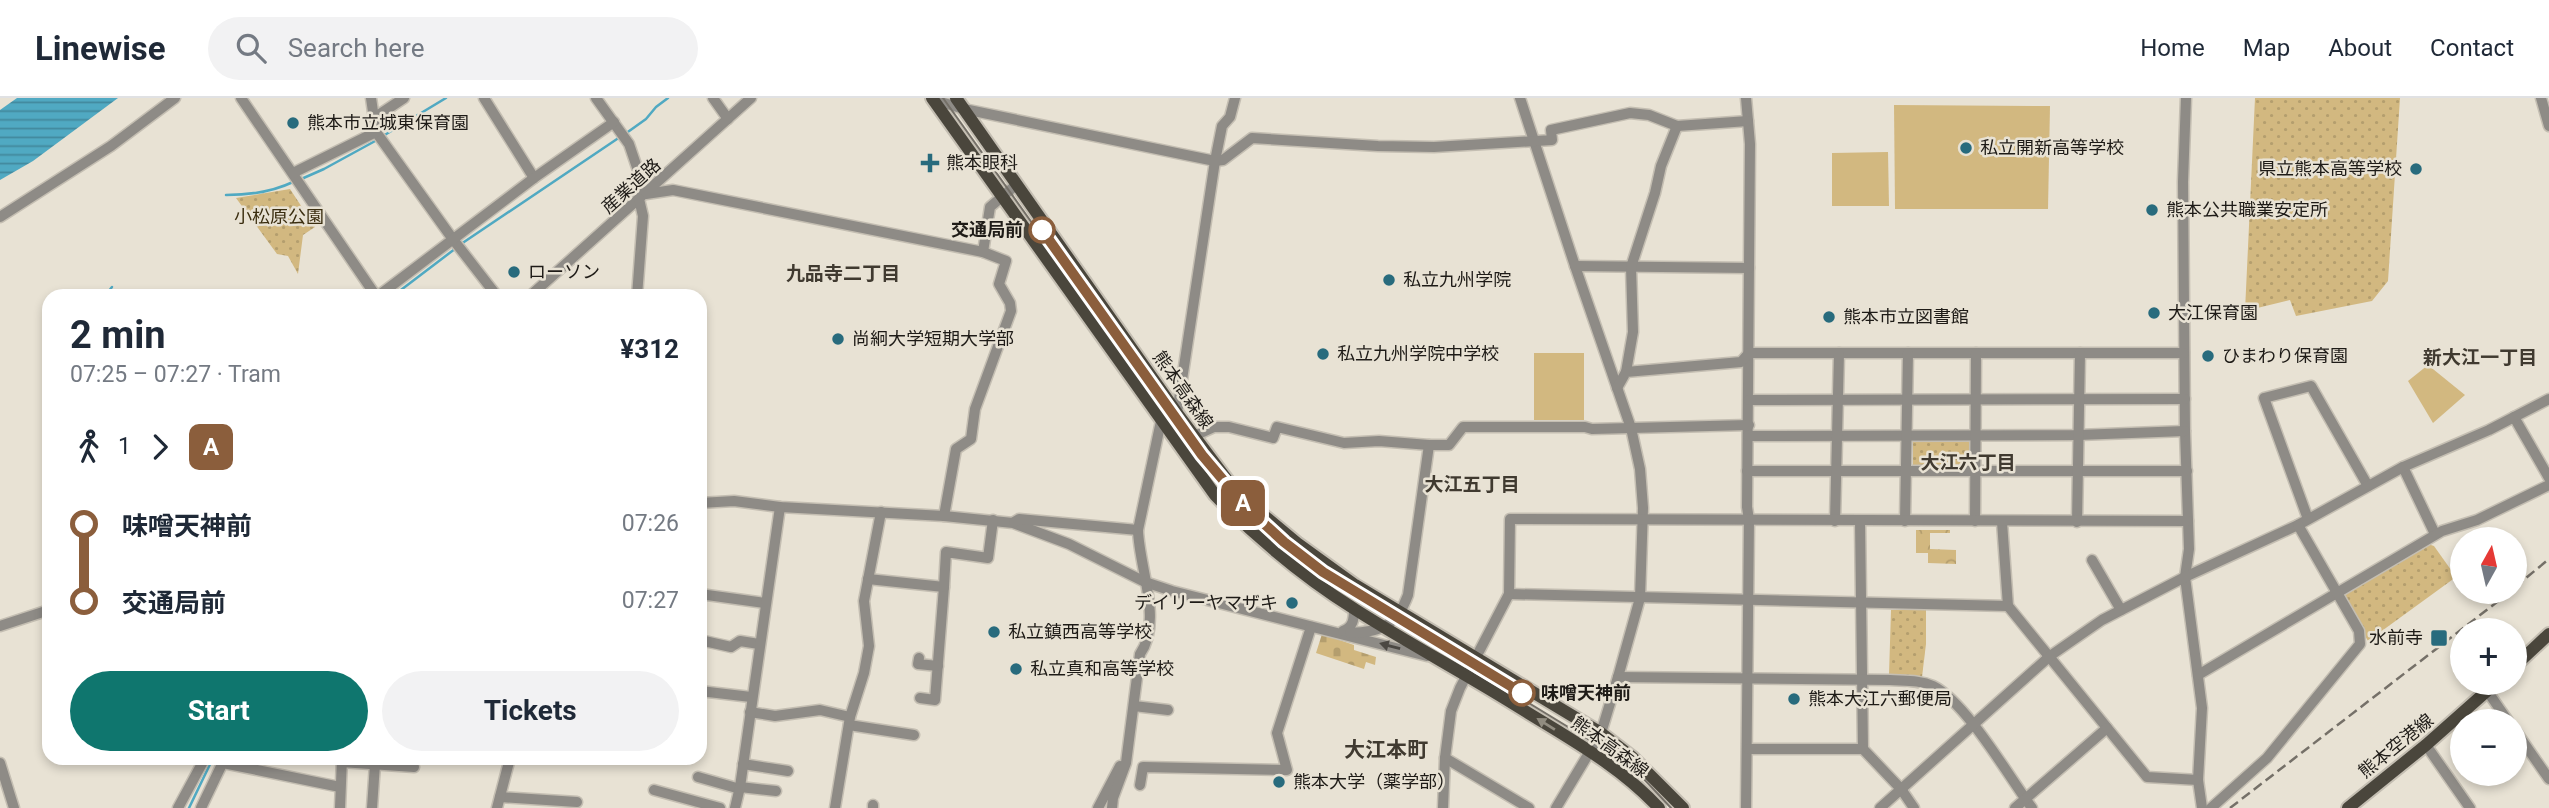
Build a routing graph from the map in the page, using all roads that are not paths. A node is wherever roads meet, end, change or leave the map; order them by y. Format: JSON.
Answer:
{"nodes":[{"id":1,"x":175,"y":98,"type":"edge"},
{"id":2,"x":241,"y":98,"type":"edge"},
{"id":3,"x":371,"y":98,"type":"edge"},
{"id":4,"x":404,"y":98,"type":"edge"},
{"id":5,"x":484,"y":98,"type":"edge"},
{"id":6,"x":596,"y":98,"type":"edge"},
{"id":7,"x":713,"y":98,"type":"edge"},
{"id":8,"x":751,"y":98,"type":"edge"},
{"id":9,"x":956,"y":98,"type":"edge"},
{"id":10,"x":1235,"y":98,"type":"edge"},
{"id":11,"x":1520,"y":98,"type":"edge"},
{"id":12,"x":1746,"y":98,"type":"edge"},
{"id":13,"x":2186,"y":98,"type":"edge"},
{"id":14,"x":2542,"y":98,"type":"edge"},
{"id":15,"x":933,"y":99,"type":"edge"},
{"id":16,"x":964,"y":109,"type":"junction"},
{"id":17,"x":374,"y":118,"type":"junction"},
{"id":18,"x":728,"y":119,"type":"junction"},
{"id":19,"x":1748,"y":121,"type":"junction"},
{"id":20,"x":614,"y":122,"type":"junction"},
{"id":21,"x":2549,"y":125,"type":"edge"},
{"id":22,"x":1677,"y":126,"type":"junction"},
{"id":23,"x":376,"y":132,"type":"junction"},
{"id":24,"x":1535,"y":142,"type":"junction"},
{"id":25,"x":1215,"y":161,"type":"junction"},
{"id":26,"x":293,"y":173,"type":"junction"},
{"id":27,"x":534,"y":178,"type":"junction"},
{"id":28,"x":1017,"y":184,"type":"junction"},
{"id":29,"x":642,"y":197,"type":"junction"},
{"id":30,"x":1002,"y":198,"type":"junction"},
{"id":31,"x":0,"y":217,"type":"edge"},
{"id":32,"x":452,"y":238,"type":"junction"},
{"id":33,"x":983,"y":252,"type":"junction"},
{"id":34,"x":1575,"y":266,"type":"junction"},
{"id":35,"x":1630,"y":267,"type":"junction"},
{"id":36,"x":1749,"y":268,"type":"junction"},
{"id":37,"x":372,"y":289,"type":"edge"},
{"id":38,"x":386,"y":289,"type":"edge"},
{"id":39,"x":492,"y":289,"type":"edge"},
{"id":40,"x":538,"y":289,"type":"edge"},
{"id":41,"x":638,"y":289,"type":"edge"},
{"id":42,"x":1839,"y":353,"type":"junction"},
{"id":43,"x":1908,"y":353,"type":"junction"},
{"id":44,"x":1976,"y":353,"type":"junction"},
{"id":45,"x":2080,"y":353,"type":"junction"},
{"id":46,"x":2184,"y":353,"type":"junction"},
{"id":47,"x":1749,"y":354,"type":"junction"},
{"id":48,"x":1626,"y":372,"type":"junction"},
{"id":49,"x":1617,"y":388,"type":"junction"},
{"id":50,"x":2185,"y":398,"type":"junction"},
{"id":51,"x":1838,"y":399,"type":"junction"},
{"id":52,"x":1976,"y":399,"type":"junction"},
{"id":53,"x":2079,"y":399,"type":"junction"},
{"id":54,"x":1749,"y":400,"type":"junction"},
{"id":55,"x":1908,"y":400,"type":"junction"},
{"id":56,"x":2549,"y":400,"type":"edge"},
{"id":57,"x":1177,"y":413,"type":"junction"},
{"id":58,"x":2514,"y":417,"type":"junction"},
{"id":59,"x":1161,"y":421,"type":"junction"},
{"id":60,"x":1631,"y":428,"type":"junction"},
{"id":61,"x":1749,"y":430,"type":"junction"},
{"id":62,"x":2185,"y":431,"type":"junction"},
{"id":63,"x":1837,"y":435,"type":"junction"},
{"id":64,"x":1906,"y":435,"type":"junction"},
{"id":65,"x":1975,"y":435,"type":"junction"},
{"id":66,"x":2078,"y":435,"type":"junction"},
{"id":67,"x":1194,"y":436,"type":"junction"},
{"id":68,"x":1429,"y":445,"type":"junction"},
{"id":69,"x":2403,"y":467,"type":"junction"},
{"id":70,"x":1747,"y":471,"type":"junction"},
{"id":71,"x":1836,"y":471,"type":"junction"},
{"id":72,"x":1906,"y":471,"type":"junction"},
{"id":73,"x":1975,"y":471,"type":"junction"},
{"id":74,"x":2078,"y":471,"type":"junction"},
{"id":75,"x":2187,"y":471,"type":"junction"},
{"id":76,"x":2549,"y":478,"type":"edge"},
{"id":77,"x":2549,"y":485,"type":"edge"},
{"id":78,"x":2368,"y":486,"type":"junction"},
{"id":79,"x":707,"y":503,"type":"edge"},
{"id":80,"x":780,"y":507,"type":"junction"},
{"id":81,"x":881,"y":512,"type":"junction"},
{"id":82,"x":944,"y":516,"type":"junction"},
{"id":83,"x":2308,"y":519,"type":"junction"},
{"id":84,"x":993,"y":520,"type":"junction"},
{"id":85,"x":1642,"y":520,"type":"junction"},
{"id":86,"x":1749,"y":520,"type":"junction"},
{"id":87,"x":1835,"y":521,"type":"junction"},
{"id":88,"x":1860,"y":521,"type":"junction"},
{"id":89,"x":1905,"y":521,"type":"junction"},
{"id":90,"x":1975,"y":521,"type":"junction"},
{"id":91,"x":2188,"y":521,"type":"junction"},
{"id":92,"x":2002,"y":522,"type":"junction"},
{"id":93,"x":2077,"y":522,"type":"junction"},
{"id":94,"x":1013,"y":523,"type":"junction"},
{"id":95,"x":2298,"y":525,"type":"junction"},
{"id":96,"x":1138,"y":530,"type":"junction"},
{"id":97,"x":2435,"y":534,"type":"junction"},
{"id":98,"x":2092,"y":560,"type":"dead end"},
{"id":99,"x":2185,"y":577,"type":"junction"},
{"id":100,"x":868,"y":579,"type":"junction"},
{"id":101,"x":1145,"y":582,"type":"junction"},
{"id":102,"x":944,"y":587,"type":"junction"},
{"id":103,"x":2336,"y":593,"type":"junction"},
{"id":104,"x":1509,"y":594,"type":"junction"},
{"id":105,"x":707,"y":595,"type":"edge"},
{"id":106,"x":1640,"y":598,"type":"junction"},
{"id":107,"x":1749,"y":600,"type":"junction"},
{"id":108,"x":1862,"y":602,"type":"junction"},
{"id":109,"x":765,"y":603,"type":"junction"},
{"id":110,"x":2008,"y":606,"type":"junction"},
{"id":111,"x":1354,"y":609,"type":"junction"},
{"id":112,"x":2121,"y":610,"type":"junction"},
{"id":113,"x":42,"y":612,"type":"edge"},
{"id":114,"x":1401,"y":613,"type":"junction"},
{"id":115,"x":0,"y":626,"type":"edge"},
{"id":116,"x":1311,"y":627,"type":"junction"},
{"id":117,"x":1385,"y":627,"type":"junction"},
{"id":118,"x":1339,"y":633,"type":"junction"},
{"id":119,"x":2547,"y":640,"type":"edge"},
{"id":120,"x":707,"y":642,"type":"edge"},
{"id":121,"x":759,"y":644,"type":"junction"},
{"id":122,"x":2050,"y":656,"type":"junction"},
{"id":123,"x":2527,"y":656,"type":"edge"},
{"id":124,"x":919,"y":658,"type":"dead end"},
{"id":125,"x":1476,"y":659,"type":"junction"},
{"id":126,"x":1441,"y":660,"type":"junction"},
{"id":127,"x":938,"y":666,"type":"junction"},
{"id":128,"x":1467,"y":675,"type":"junction"},
{"id":129,"x":2198,"y":675,"type":"junction"},
{"id":130,"x":1618,"y":677,"type":"junction"},
{"id":131,"x":1749,"y":679,"type":"junction"},
{"id":132,"x":1864,"y":680,"type":"junction"},
{"id":133,"x":707,"y":692,"type":"edge"},
{"id":134,"x":2483,"y":695,"type":"edge"},
{"id":135,"x":751,"y":697,"type":"junction"},
{"id":136,"x":920,"y":698,"type":"dead end"},
{"id":137,"x":1133,"y":706,"type":"junction"},
{"id":138,"x":1168,"y":710,"type":"dead end"},
{"id":139,"x":750,"y":712,"type":"junction"},
{"id":140,"x":849,"y":721,"type":"junction"},
{"id":141,"x":1974,"y":725,"type":"junction"},
{"id":142,"x":2107,"y":728,"type":"junction"},
{"id":143,"x":1601,"y":733,"type":"junction"},
{"id":144,"x":914,"y":734,"type":"dead end"},
{"id":145,"x":2426,"y":746,"type":"junction"},
{"id":146,"x":2527,"y":747,"type":"edge"},
{"id":147,"x":1748,"y":749,"type":"junction"},
{"id":148,"x":1863,"y":749,"type":"junction"},
{"id":149,"x":1592,"y":752,"type":"junction"},
{"id":150,"x":1445,"y":758,"type":"junction"},
{"id":151,"x":0,"y":763,"type":"edge"},
{"id":152,"x":743,"y":764,"type":"junction"},
{"id":153,"x":201,"y":765,"type":"edge"},
{"id":154,"x":222,"y":765,"type":"edge"},
{"id":155,"x":245,"y":765,"type":"edge"},
{"id":156,"x":342,"y":765,"type":"edge"},
{"id":157,"x":376,"y":765,"type":"edge"},
{"id":158,"x":389,"y":765,"type":"edge"},
{"id":159,"x":508,"y":765,"type":"edge"},
{"id":160,"x":414,"y":767,"type":"dead end"},
{"id":161,"x":788,"y":771,"type":"dead end"},
{"id":162,"x":698,"y":777,"type":"dead end"},
{"id":163,"x":2549,"y":779,"type":"edge"},
{"id":164,"x":2198,"y":780,"type":"junction"},
{"id":165,"x":1140,"y":785,"type":"dead end"},
{"id":166,"x":340,"y":787,"type":"junction"},
{"id":167,"x":740,"y":788,"type":"junction"},
{"id":168,"x":1900,"y":789,"type":"junction"},
{"id":169,"x":654,"y":790,"type":"dead end"},
{"id":170,"x":776,"y":791,"type":"dead end"},
{"id":171,"x":5,"y":795,"type":"edge"},
{"id":172,"x":500,"y":797,"type":"junction"},
{"id":173,"x":577,"y":802,"type":"dead end"},
{"id":174,"x":2029,"y":804,"type":"edge"},
{"id":175,"x":2464,"y":806,"type":"edge"},
{"id":176,"x":15,"y":808,"type":"edge"},
{"id":177,"x":178,"y":808,"type":"edge"},
{"id":178,"x":201,"y":808,"type":"edge"},
{"id":179,"x":340,"y":808,"type":"edge"},
{"id":180,"x":372,"y":808,"type":"edge"},
{"id":181,"x":497,"y":808,"type":"edge"},
{"id":182,"x":720,"y":808,"type":"edge"},
{"id":183,"x":734,"y":808,"type":"edge"},
{"id":184,"x":839,"y":808,"type":"edge"},
{"id":185,"x":1098,"y":808,"type":"edge"},
{"id":186,"x":1112,"y":808,"type":"edge"},
{"id":187,"x":1443,"y":808,"type":"edge"},
{"id":188,"x":1530,"y":808,"type":"edge"},
{"id":189,"x":1556,"y":808,"type":"edge"},
{"id":190,"x":1659,"y":808,"type":"edge"},
{"id":191,"x":1684,"y":808,"type":"edge"},
{"id":192,"x":1746,"y":808,"type":"edge"},
{"id":193,"x":1880,"y":808,"type":"edge"},
{"id":194,"x":1914,"y":808,"type":"edge"},
{"id":195,"x":2015,"y":808,"type":"edge"},
{"id":196,"x":2202,"y":808,"type":"edge"},
{"id":197,"x":2211,"y":808,"type":"edge"},
{"id":198,"x":2347,"y":808,"type":"edge"}],
"edges":[{"from":1,"to":31,"type":"street"},
{"from":2,"to":26,"type":"street"},
{"from":3,"to":17,"type":"street"},
{"from":4,"to":17,"type":"street"},
{"from":5,"to":27,"type":"street"},
{"from":6,"to":20,"type":"street"},
{"from":7,"to":18,"type":"street"},
{"from":8,"to":18,"type":"street","name":"産業道路"},
{"from":9,"to":16,"type":"main road","name":"熊本高森線"},
{"from":10,"to":25,"type":"street"},
{"from":11,"to":24,"type":"street"},
{"from":12,"to":19,"type":"street"},
{"from":13,"to":46,"type":"street"},
{"from":14,"to":21,"type":"street"},
{"from":15,"to":16,"type":"street"},
{"from":15,"to":30,"type":"main road","name":"熊本高森線"},
{"from":16,"to":25,"type":"street"},
{"from":16,"to":28,"type":"main road","name":"熊本高森線"},
{"from":17,"to":23,"type":"street"},
{"from":18,"to":29,"type":"street","name":"産業道路"},
{"from":19,"to":22,"type":"street"},
{"from":19,"to":36,"type":"street"},
{"from":20,"to":27,"type":"street"},
{"from":20,"to":29,"type":"street"},
{"from":22,"to":24,"type":"street"},
{"from":22,"to":35,"type":"street"},
{"from":23,"to":26,"type":"street"},
{"from":23,"to":32,"type":"street"},
{"from":24,"to":25,"type":"street"},
{"from":24,"to":34,"type":"street"},
{"from":25,"to":57,"type":"street"},
{"from":26,"to":37,"type":"street"},
{"from":27,"to":32,"type":"street"},
{"from":28,"to":30,"type":"street"},
{"from":28,"to":57,"type":"main road","name":"熊本高森線"},
{"from":29,"to":33,"type":"street"},
{"from":29,"to":40,"type":"street","name":"産業道路"},
{"from":29,"to":41,"type":"street"},
{"from":30,"to":33,"type":"street"},
{"from":30,"to":59,"type":"main road","name":"熊本高森線"},
{"from":32,"to":38,"type":"street"},
{"from":32,"to":39,"type":"street"},
{"from":33,"to":82,"type":"street"},
{"from":34,"to":35,"type":"street"},
{"from":34,"to":49,"type":"street"},
{"from":35,"to":36,"type":"street"},
{"from":35,"to":48,"type":"street"},
{"from":36,"to":47,"type":"street"},
{"from":42,"to":43,"type":"street"},
{"from":42,"to":47,"type":"street"},
{"from":42,"to":51,"type":"street"},
{"from":43,"to":44,"type":"street"},
{"from":43,"to":55,"type":"street"},
{"from":44,"to":45,"type":"street"},
{"from":44,"to":52,"type":"street"},
{"from":45,"to":46,"type":"street"},
{"from":45,"to":53,"type":"street"},
{"from":46,"to":50,"type":"street"},
{"from":47,"to":48,"type":"street"},
{"from":47,"to":54,"type":"street"},
{"from":48,"to":49,"type":"street"},
{"from":49,"to":60,"type":"street"},
{"from":50,"to":53,"type":"street"},
{"from":50,"to":62,"type":"street"},
{"from":51,"to":54,"type":"street"},
{"from":51,"to":55,"type":"street"},
{"from":51,"to":63,"type":"street"},
{"from":52,"to":53,"type":"street"},
{"from":52,"to":55,"type":"street"},
{"from":52,"to":65,"type":"street"},
{"from":53,"to":66,"type":"street"},
{"from":54,"to":61,"type":"street"},
{"from":55,"to":64,"type":"street"},
{"from":56,"to":58,"type":"street"},
{"from":57,"to":67,"type":"main road","name":"熊本高森線"},
{"from":58,"to":69,"type":"street"},
{"from":58,"to":76,"type":"street"},
{"from":59,"to":96,"type":"street"},
{"from":59,"to":111,"type":"main road","name":"熊本高森線"},
{"from":60,"to":61,"type":"street"},
{"from":60,"to":68,"type":"street"},
{"from":60,"to":85,"type":"street"},
{"from":61,"to":63,"type":"street"},
{"from":61,"to":70,"type":"street"},
{"from":62,"to":66,"type":"street"},
{"from":62,"to":75,"type":"street"},
{"from":63,"to":64,"type":"street"},
{"from":63,"to":71,"type":"street"},
{"from":64,"to":65,"type":"street"},
{"from":64,"to":72,"type":"street"},
{"from":65,"to":66,"type":"street"},
{"from":65,"to":73,"type":"street"},
{"from":66,"to":74,"type":"street"},
{"from":67,"to":68,"type":"street"},
{"from":67,"to":114,"type":"main road","name":"熊本高森線"},
{"from":68,"to":114,"type":"street"},
{"from":69,"to":78,"type":"street"},
{"from":69,"to":97,"type":"street"},
{"from":70,"to":71,"type":"street"},
{"from":70,"to":86,"type":"street"},
{"from":71,"to":72,"type":"street"},
{"from":71,"to":87,"type":"street"},
{"from":72,"to":73,"type":"street"},
{"from":72,"to":89,"type":"street"},
{"from":73,"to":74,"type":"street"},
{"from":73,"to":90,"type":"street"},
{"from":74,"to":75,"type":"street"},
{"from":74,"to":93,"type":"street"},
{"from":75,"to":91,"type":"street"},
{"from":77,"to":97,"type":"street"},
{"from":78,"to":83,"type":"street"},
{"from":78,"to":83,"type":"street"},
{"from":79,"to":80,"type":"street"},
{"from":80,"to":81,"type":"street"},
{"from":80,"to":109,"type":"street"},
{"from":81,"to":82,"type":"street"},
{"from":81,"to":100,"type":"street"},
{"from":82,"to":84,"type":"street"},
{"from":83,"to":95,"type":"street"},
{"from":84,"to":94,"type":"street"},
{"from":84,"to":102,"type":"street"},
{"from":85,"to":86,"type":"street"},
{"from":85,"to":104,"type":"street"},
{"from":85,"to":106,"type":"street"},
{"from":86,"to":87,"type":"street"},
{"from":86,"to":107,"type":"street"},
{"from":87,"to":88,"type":"street"},
{"from":88,"to":89,"type":"street"},
{"from":88,"to":108,"type":"street"},
{"from":89,"to":90,"type":"street"},
{"from":90,"to":92,"type":"street"},
{"from":91,"to":93,"type":"street"},
{"from":91,"to":99,"type":"street"},
{"from":92,"to":93,"type":"street"},
{"from":92,"to":110,"type":"street"},
{"from":94,"to":96,"type":"street"},
{"from":94,"to":101,"type":"street"},
{"from":95,"to":99,"type":"street"},
{"from":95,"to":103,"type":"street"},
{"from":96,"to":101,"type":"street"},
{"from":97,"to":103,"type":"street"},
{"from":98,"to":112,"type":"street"},
{"from":99,"to":112,"type":"street"},
{"from":99,"to":129,"type":"street"},
{"from":100,"to":102,"type":"street"},
{"from":100,"to":140,"type":"street"},
{"from":101,"to":116,"type":"street"},
{"from":101,"to":137,"type":"street"},
{"from":101,"to":185,"type":"street"},
{"from":102,"to":127,"type":"street"},
{"from":103,"to":129,"type":"street"},
{"from":103,"to":197,"type":"street"},
{"from":104,"to":106,"type":"street"},
{"from":104,"to":125,"type":"street"},
{"from":105,"to":109,"type":"street"},
{"from":106,"to":107,"type":"street"},
{"from":106,"to":130,"type":"street"},
{"from":107,"to":108,"type":"street"},
{"from":107,"to":131,"type":"street"},
{"from":108,"to":110,"type":"street"},
{"from":108,"to":132,"type":"street"},
{"from":109,"to":121,"type":"street"},
{"from":110,"to":122,"type":"street"},
{"from":111,"to":117,"type":"main road","name":"熊本高森線"},
{"from":111,"to":118,"type":"street"},
{"from":112,"to":122,"type":"street"},
{"from":113,"to":115,"type":"street"},
{"from":114,"to":117,"type":"street"},
{"from":114,"to":125,"type":"main road","name":"熊本高森線"},
{"from":116,"to":118,"type":"street"},
{"from":116,"to":165,"type":"street"},
{"from":117,"to":118,"type":"street"},
{"from":117,"to":126,"type":"main road","name":"熊本高森線"},
{"from":126,"to":118,"type":"street","one_way":true},
{"from":119,"to":123,"type":"main road"},
{"from":120,"to":121,"type":"street"},
{"from":121,"to":135,"type":"street"},
{"from":122,"to":141,"type":"street"},
{"from":122,"to":142,"type":"street"},
{"from":124,"to":127,"type":"street"},
{"from":125,"to":128,"type":"street"},
{"from":125,"to":143,"type":"main road","name":"熊本高森線"},
{"from":126,"to":128,"type":"main road","name":"熊本高森線"},
{"from":127,"to":136,"type":"street"},
{"from":149,"to":128,"type":"main road","name":"熊本高森線","one_way":true},
{"from":128,"to":150,"type":"street"},
{"from":129,"to":164,"type":"street"},
{"from":130,"to":131,"type":"street"},
{"from":130,"to":143,"type":"street"},
{"from":131,"to":132,"type":"street"},
{"from":131,"to":147,"type":"street"},
{"from":132,"to":141,"type":"street"},
{"from":132,"to":148,"type":"street"},
{"from":133,"to":135,"type":"street"},
{"from":134,"to":145,"type":"main road","name":"熊本空港線"},
{"from":135,"to":139,"type":"street"},
{"from":137,"to":138,"type":"street"},
{"from":137,"to":186,"type":"street"},
{"from":139,"to":140,"type":"street"},
{"from":139,"to":152,"type":"street"},
{"from":140,"to":144,"type":"street"},
{"from":140,"to":184,"type":"street"},
{"from":141,"to":168,"type":"street"},
{"from":141,"to":174,"type":"street"},
{"from":142,"to":164,"type":"street"},
{"from":142,"to":174,"type":"street"},
{"from":143,"to":149,"type":"street"},
{"from":143,"to":191,"type":"main road","name":"熊本高森線"},
{"from":145,"to":175,"type":"street"},
{"from":145,"to":198,"type":"main road","name":"熊本空港線"},
{"from":146,"to":163,"type":"street"},
{"from":147,"to":148,"type":"street"},
{"from":147,"to":192,"type":"street"},
{"from":148,"to":168,"type":"street"},
{"from":149,"to":189,"type":"street"},
{"from":149,"to":190,"type":"main road","name":"熊本高森線"},
{"from":150,"to":187,"type":"street"},
{"from":150,"to":188,"type":"street"},
{"from":151,"to":171,"type":"street"},
{"from":152,"to":161,"type":"street"},
{"from":152,"to":167,"type":"street"},
{"from":153,"to":177,"type":"street"},
{"from":154,"to":178,"type":"street"},
{"from":155,"to":166,"type":"street"},
{"from":156,"to":166,"type":"street"},
{"from":157,"to":180,"type":"street"},
{"from":158,"to":160,"type":"street"},
{"from":159,"to":172,"type":"street"},
{"from":162,"to":167,"type":"street"},
{"from":164,"to":196,"type":"street"},
{"from":166,"to":179,"type":"street"},
{"from":167,"to":170,"type":"street"},
{"from":167,"to":183,"type":"street"},
{"from":168,"to":193,"type":"street"},
{"from":168,"to":194,"type":"street"},
{"from":169,"to":182,"type":"street"},
{"from":171,"to":176,"type":"street"},
{"from":172,"to":173,"type":"street"},
{"from":172,"to":181,"type":"street"},
{"from":174,"to":195,"type":"street"}]}
